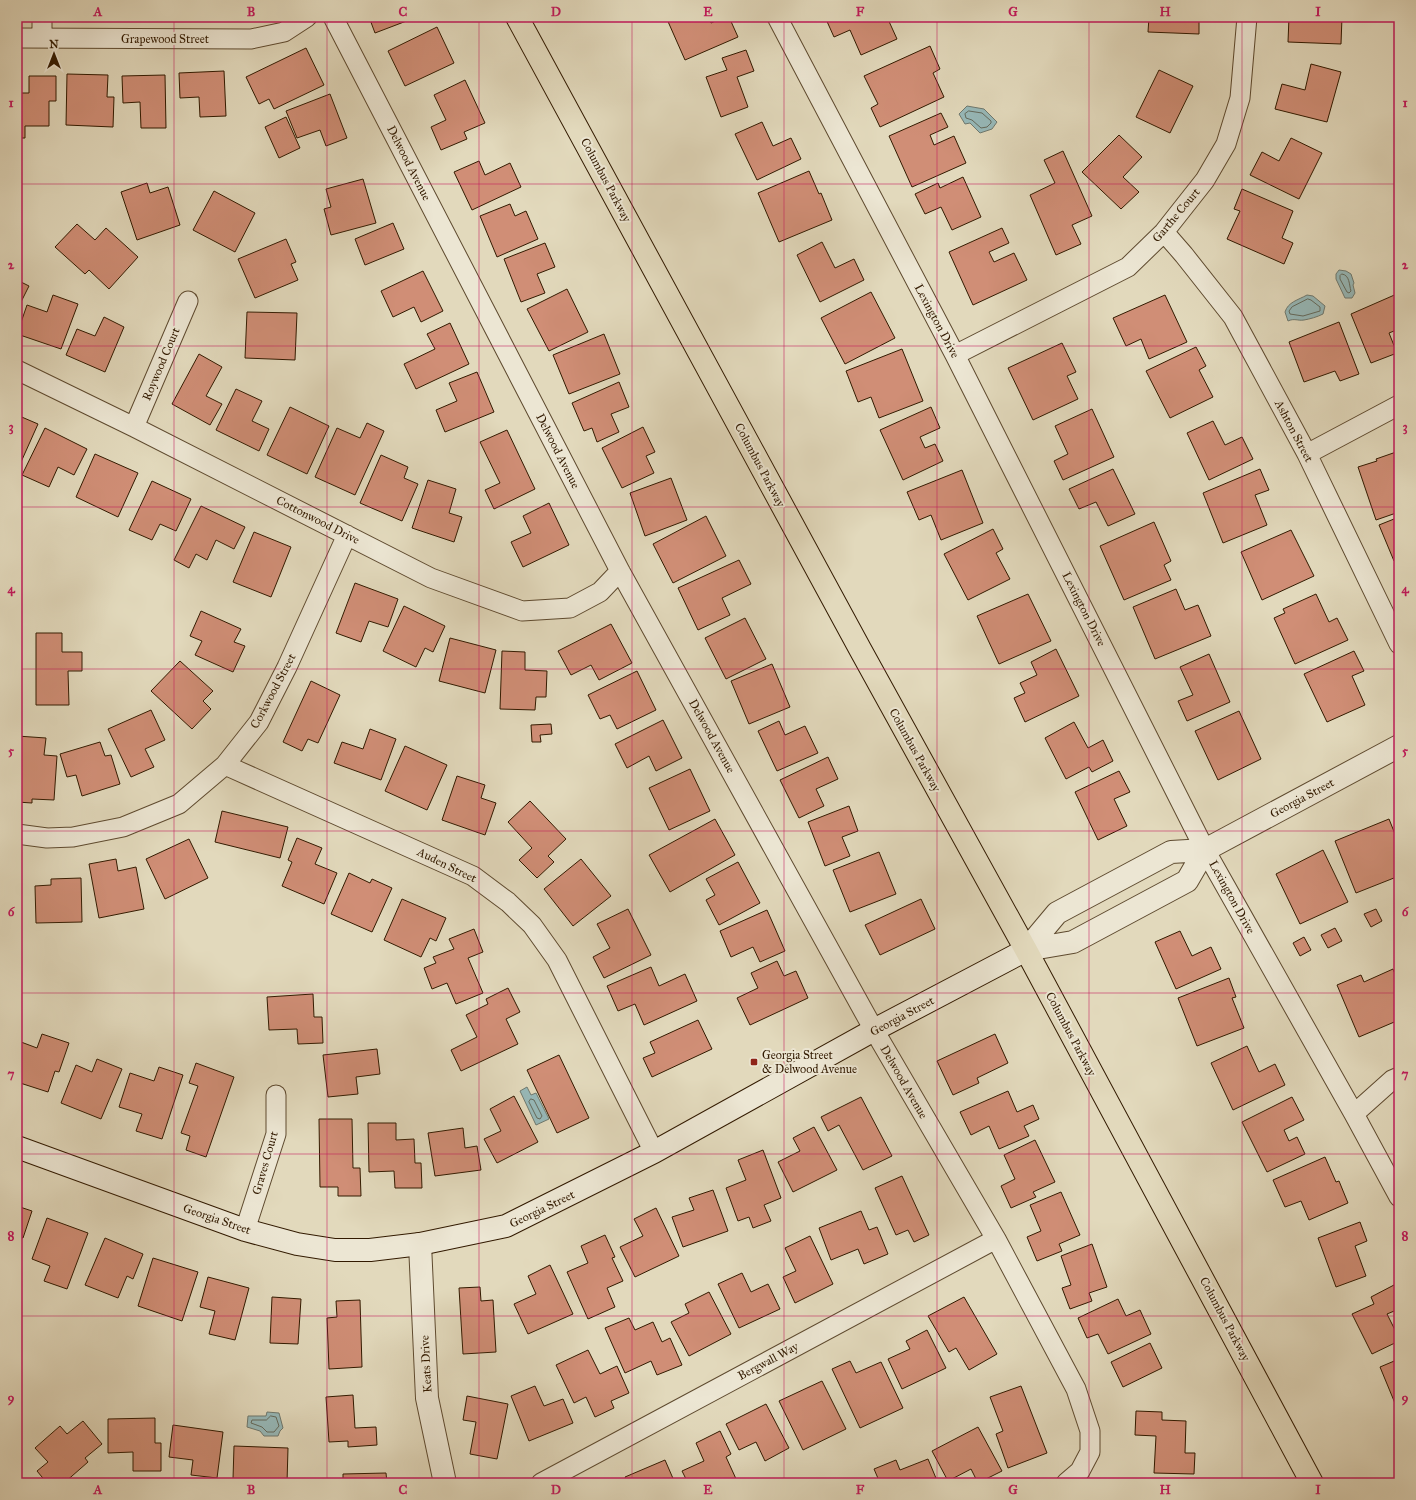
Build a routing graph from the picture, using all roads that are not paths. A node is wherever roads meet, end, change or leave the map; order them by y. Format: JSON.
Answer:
{"nodes":[{"id":1,"x":42,"y":17,"type":"edge"},
{"id":2,"x":308,"y":17,"type":"edge"},
{"id":3,"x":334,"y":17,"type":"edge"},
{"id":4,"x":517,"y":17,"type":"edge"},
{"id":5,"x":777,"y":17,"type":"edge"},
{"id":6,"x":1247,"y":17,"type":"edge"},
{"id":7,"x":17,"y":38,"type":"edge"},
{"id":8,"x":42,"y":38,"type":"junction"},
{"id":9,"x":1164,"y":232,"type":"junction"},
{"id":10,"x":188,"y":301,"type":"dead end"},
{"id":11,"x":955,"y":356,"type":"junction"},
{"id":12,"x":17,"y":370,"type":"edge"},
{"id":13,"x":1399,"y":405,"type":"edge"},
{"id":14,"x":134,"y":427,"type":"junction"},
{"id":15,"x":1306,"y":454,"type":"junction"},
{"id":16,"x":347,"y":535,"type":"junction"},
{"id":17,"x":620,"y":571,"type":"junction"},
{"id":18,"x":1399,"y":644,"type":"edge"},
{"id":19,"x":1399,"y":746,"type":"edge"},
{"id":20,"x":225,"y":765,"type":"junction"},
{"id":21,"x":17,"y":834,"type":"edge"},
{"id":22,"x":1205,"y":850,"type":"junction"},
{"id":23,"x":1026,"y":950,"type":"junction"},
{"id":24,"x":874,"y":1030,"type":"junction"},
{"id":25,"x":1399,"y":1077,"type":"edge"},
{"id":26,"x":276,"y":1095,"type":"dead end"},
{"id":27,"x":1354,"y":1114,"type":"junction"},
{"id":28,"x":17,"y":1147,"type":"edge"},
{"id":29,"x":654,"y":1152,"type":"junction"},
{"id":30,"x":1399,"y":1197,"type":"edge"},
{"id":31,"x":245,"y":1230,"type":"junction"},
{"id":32,"x":996,"y":1239,"type":"junction"},
{"id":33,"x":420,"y":1244,"type":"junction"},
{"id":34,"x":445,"y":1483,"type":"edge"},
{"id":35,"x":541,"y":1483,"type":"edge"},
{"id":36,"x":1066,"y":1483,"type":"edge"},
{"id":37,"x":1312,"y":1483,"type":"edge"}],
"edges":[{"from":1,"to":8,"type":"street"},
{"from":2,"to":8,"type":"street","name":"Grapewood Street"},
{"from":3,"to":17,"type":"street","name":"Delwood Avenue"},
{"from":4,"to":23,"type":"main road","name":"Columbus Parkway"},
{"from":5,"to":11,"type":"street","name":"Lexington Drive"},
{"from":6,"to":9,"type":"street","name":"Garthe Court"},
{"from":7,"to":8,"type":"street","name":"Grapewood Street"},
{"from":9,"to":11,"type":"street","name":"Garthe Court"},
{"from":9,"to":15,"type":"street","name":"Ashton Street"},
{"from":10,"to":14,"type":"street","name":"Roywood Court"},
{"from":11,"to":22,"type":"street","name":"Lexington Drive"},
{"from":12,"to":14,"type":"street","name":"Cottonwood Drive"},
{"from":13,"to":15,"type":"street"},
{"from":14,"to":16,"type":"street","name":"Cottonwood Drive"},
{"from":15,"to":18,"type":"street","name":"Ashton Street"},
{"from":16,"to":17,"type":"street","name":"Cottonwood Drive"},
{"from":16,"to":20,"type":"street","name":"Corkwood Street"},
{"from":17,"to":24,"type":"street","name":"Delwood Avenue"},
{"from":19,"to":22,"type":"main road","name":"Georgia Street"},
{"from":20,"to":21,"type":"street","name":"Corkwood Street"},
{"from":20,"to":29,"type":"street","name":"Auden Street"},
{"from":22,"to":23,"type":"main road","name":"Georgia Street"},
{"from":22,"to":23,"type":"main road","name":"Georgia Street"},
{"from":22,"to":27,"type":"street","name":"Lexington Drive"},
{"from":23,"to":24,"type":"main road","name":"Georgia Street"},
{"from":23,"to":37,"type":"main road","name":"Columbus Parkway"},
{"from":24,"to":29,"type":"main road","name":"Georgia Street"},
{"from":24,"to":32,"type":"street","name":"Delwood Avenue"},
{"from":25,"to":27,"type":"street"},
{"from":26,"to":31,"type":"street","name":"Graves Court"},
{"from":27,"to":30,"type":"street","name":"Lexington Drive"},
{"from":28,"to":31,"type":"main road","name":"Georgia Street"},
{"from":29,"to":33,"type":"main road","name":"Georgia Street"},
{"from":31,"to":33,"type":"main road","name":"Georgia Street"},
{"from":32,"to":35,"type":"street","name":"Bergwall Way"},
{"from":32,"to":36,"type":"street","name":"Delwood Avenue"},
{"from":33,"to":34,"type":"main road","name":"Keats Drive"}]}
